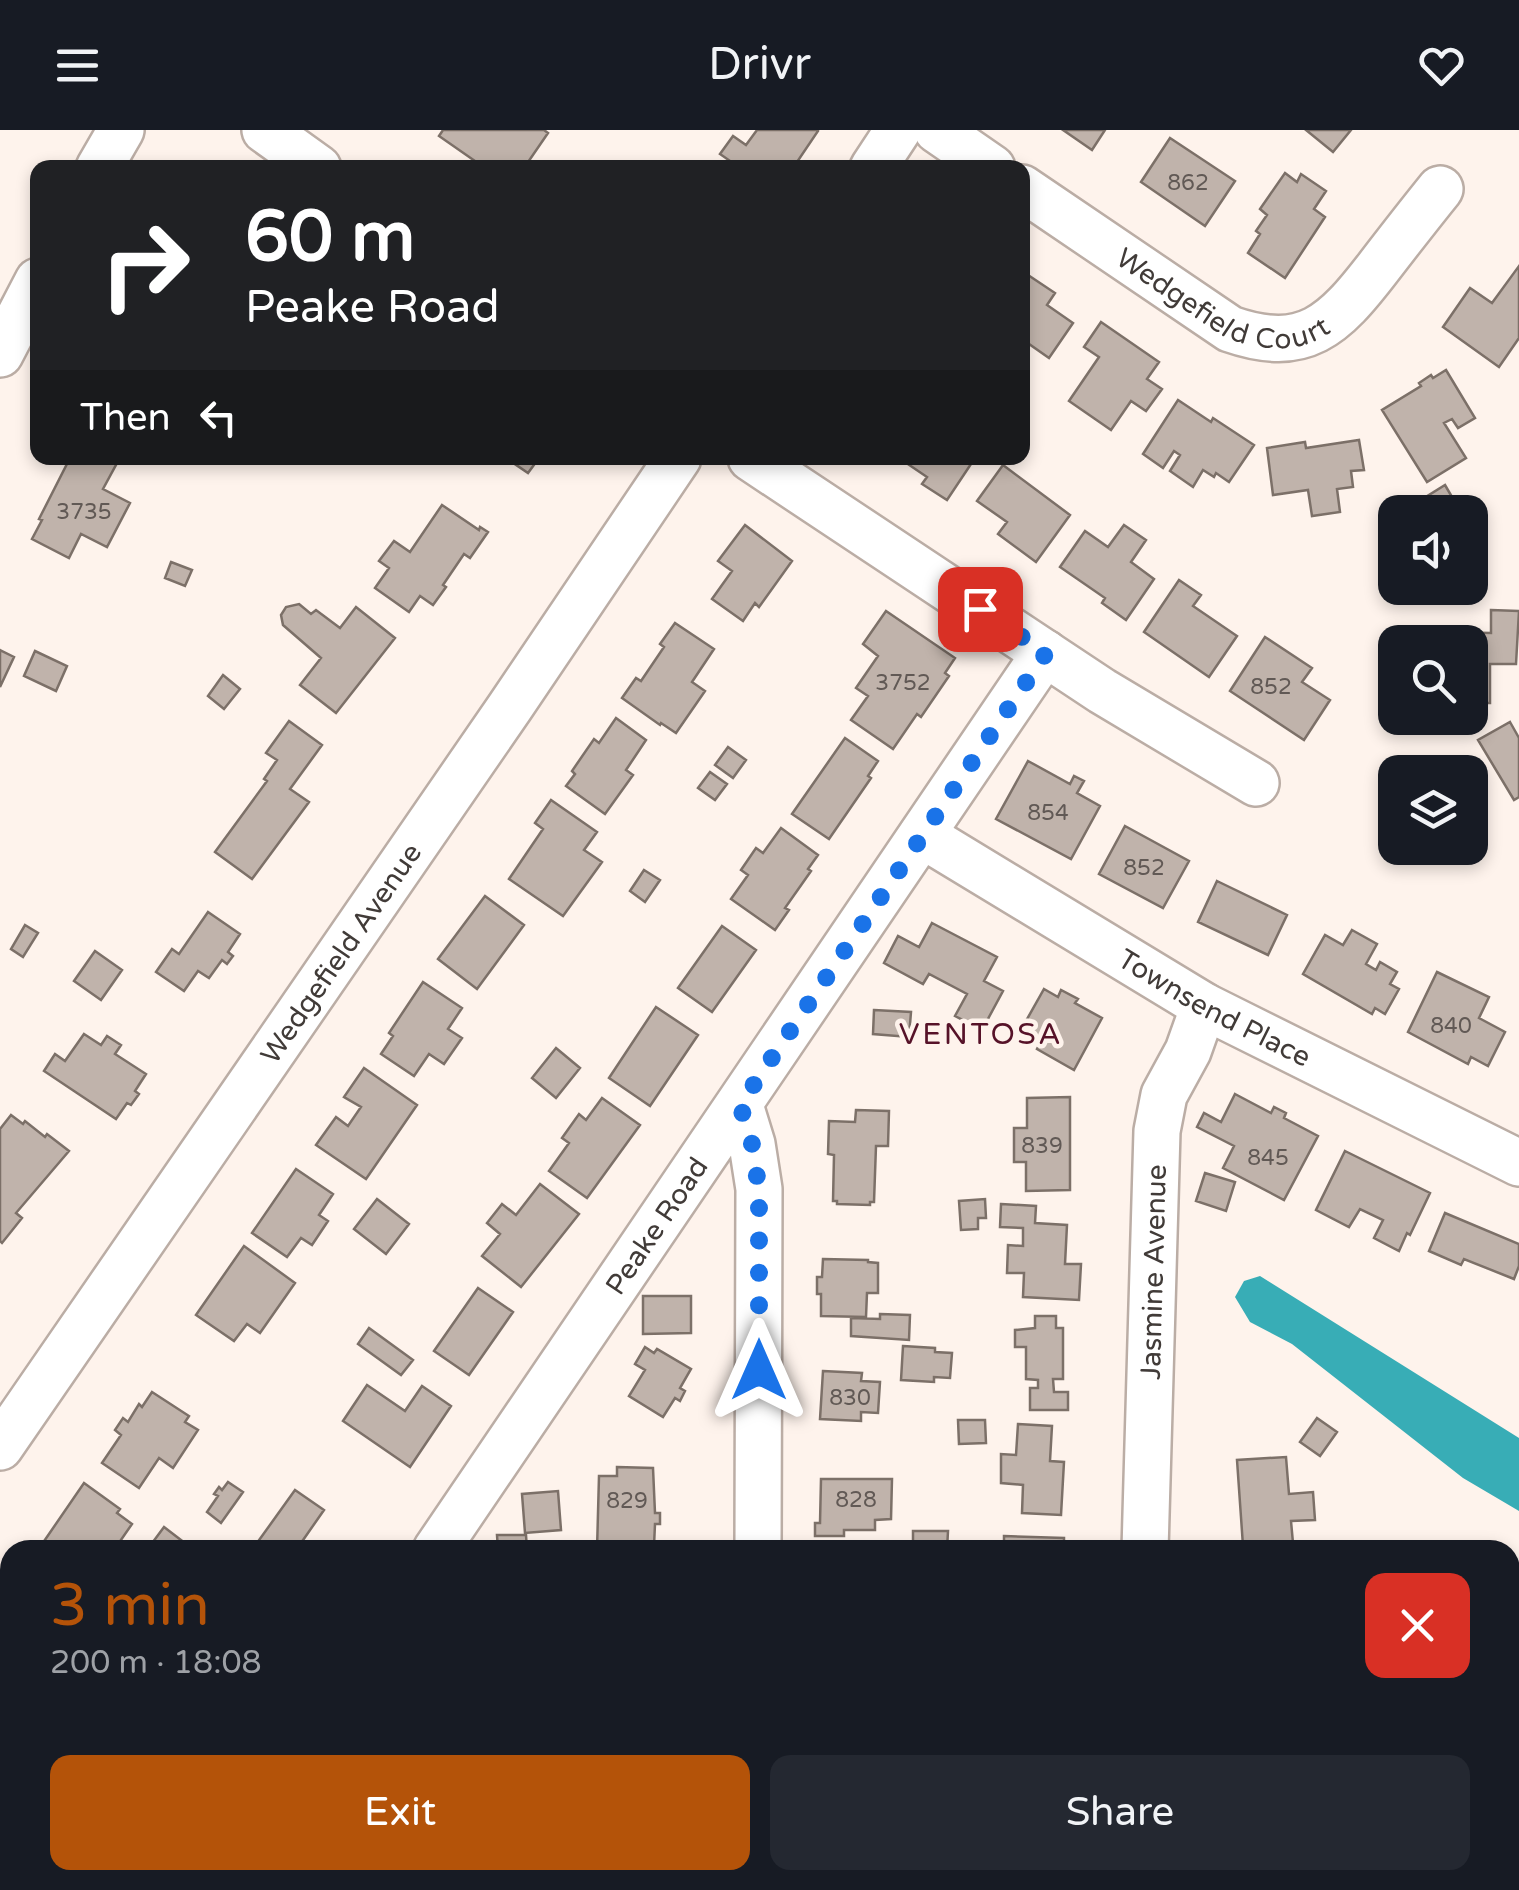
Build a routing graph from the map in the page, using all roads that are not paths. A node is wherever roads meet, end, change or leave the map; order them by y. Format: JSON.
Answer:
{"nodes":[{"id":1,"x":121,"y":130,"type":"edge"},
{"id":2,"x":265,"y":130,"type":"edge"},
{"id":3,"x":898,"y":130,"type":"edge"},
{"id":4,"x":937,"y":130,"type":"edge"},
{"id":5,"x":104,"y":160,"type":"edge"},
{"id":6,"x":307,"y":160,"type":"edge"},
{"id":7,"x":878,"y":160,"type":"edge"},
{"id":8,"x":980,"y":160,"type":"edge"},
{"id":9,"x":1440,"y":189,"type":"dead end"},
{"id":10,"x":1030,"y":193,"type":"edge"},
{"id":11,"x":30,"y":296,"type":"edge"},
{"id":12,"x":0,"y":354,"type":"edge"},
{"id":13,"x":673,"y":465,"type":"edge"},
{"id":14,"x":762,"y":465,"type":"edge"},
{"id":15,"x":1046,"y":653,"type":"junction"},
{"id":16,"x":1256,"y":783,"type":"dead end"},
{"id":17,"x":922,"y":835,"type":"junction"},
{"id":18,"x":1204,"y":1006,"type":"junction"},
{"id":19,"x":740,"y":1105,"type":"junction"},
{"id":20,"x":1519,"y":1164,"type":"edge"},
{"id":21,"x":0,"y":1447,"type":"edge"},
{"id":22,"x":443,"y":1540,"type":"edge"},
{"id":23,"x":758,"y":1540,"type":"edge"},
{"id":24,"x":1145,"y":1540,"type":"edge"}],
"edges":[{"from":1,"to":5,"type":"street"},
{"from":2,"to":6,"type":"street"},
{"from":3,"to":7,"type":"street"},
{"from":4,"to":8,"type":"street"},
{"from":9,"to":10,"type":"street","name":"Wedgefield Court"},
{"from":11,"to":12,"type":"street"},
{"from":13,"to":21,"type":"street","name":"Wedgefield Avenue"},
{"from":14,"to":15,"type":"street"},
{"from":15,"to":16,"type":"street"},
{"from":15,"to":17,"type":"street","name":"Peake Road"},
{"from":17,"to":18,"type":"street","name":"Townsend Place"},
{"from":17,"to":19,"type":"street","name":"Peake Road"},
{"from":18,"to":20,"type":"street","name":"Townsend Place"},
{"from":18,"to":24,"type":"street","name":"Jasmine Avenue"},
{"from":19,"to":22,"type":"street","name":"Peake Road"},
{"from":19,"to":23,"type":"street"}]}
